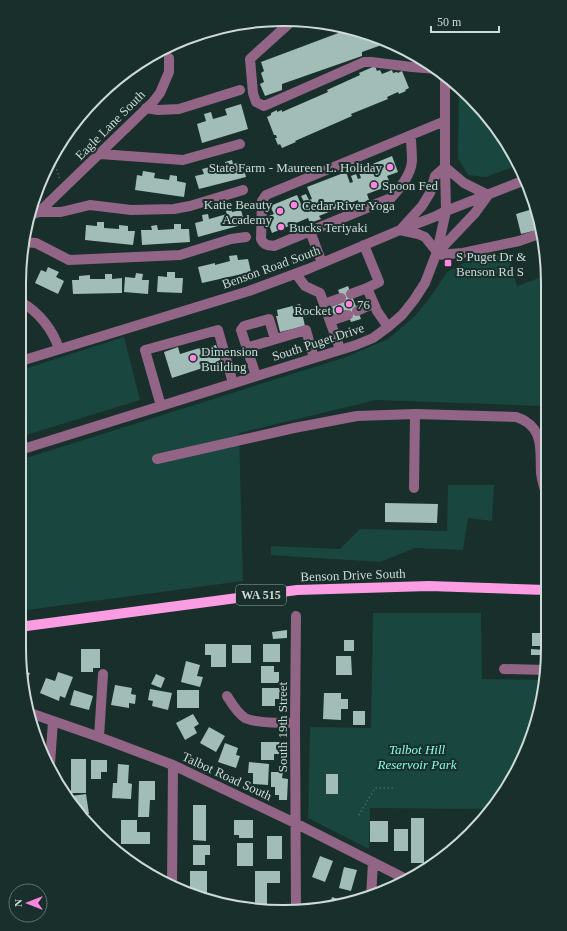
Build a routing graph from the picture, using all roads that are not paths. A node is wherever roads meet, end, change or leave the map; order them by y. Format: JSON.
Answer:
{"nodes":[{"id":1,"x":286,"y":26,"type":"edge"},
{"id":2,"x":169,"y":58,"type":"road end"},
{"id":3,"x":425,"y":68,"type":"edge"},
{"id":4,"x":445,"y":83,"type":"edge"},
{"id":5,"x":240,"y":90,"type":"dead end"},
{"id":6,"x":146,"y":108,"type":"junction"},
{"id":7,"x":445,"y":121,"type":"junction"},
{"id":8,"x":411,"y":135,"type":"junction"},
{"id":9,"x":240,"y":144,"type":"dead end"},
{"id":10,"x":100,"y":154,"type":"junction"},
{"id":11,"x":445,"y":167,"type":"junction"},
{"id":12,"x":520,"y":182,"type":"edge"},
{"id":13,"x":243,"y":190,"type":"dead end"},
{"id":14,"x":488,"y":195,"type":"junction"},
{"id":15,"x":446,"y":211,"type":"junction"},
{"id":16,"x":37,"y":212,"type":"edge"},
{"id":17,"x":36,"y":213,"type":"edge"},
{"id":18,"x":400,"y":230,"type":"junction"},
{"id":19,"x":310,"y":231,"type":"junction"},
{"id":20,"x":536,"y":235,"type":"edge"},
{"id":21,"x":246,"y":237,"type":"dead end"},
{"id":22,"x":29,"y":242,"type":"edge"},
{"id":23,"x":364,"y":246,"type":"junction"},
{"id":24,"x":437,"y":254,"type":"junction"},
{"id":25,"x":322,"y":263,"type":"junction"},
{"id":26,"x":296,"y":274,"type":"junction"},
{"id":27,"x":367,"y":288,"type":"junction"},
{"id":28,"x":324,"y":304,"type":"junction"},
{"id":29,"x":374,"y":304,"type":"junction"},
{"id":30,"x":26,"y":305,"type":"edge"},
{"id":31,"x":330,"y":321,"type":"junction"},
{"id":32,"x":388,"y":327,"type":"junction"},
{"id":33,"x":275,"y":339,"type":"junction"},
{"id":34,"x":246,"y":348,"type":"junction"},
{"id":35,"x":59,"y":349,"type":"junction"},
{"id":36,"x":340,"y":349,"type":"junction"},
{"id":37,"x":314,"y":358,"type":"junction"},
{"id":38,"x":26,"y":359,"type":"edge"},
{"id":39,"x":256,"y":376,"type":"junction"},
{"id":40,"x":233,"y":383,"type":"junction"},
{"id":41,"x":161,"y":406,"type":"junction"},
{"id":42,"x":415,"y":414,"type":"junction"},
{"id":43,"x":541,"y":447,"type":"edge"},
{"id":44,"x":541,"y":447,"type":"edge"},
{"id":45,"x":26,"y":448,"type":"edge"},
{"id":46,"x":156,"y":459,"type":"dead end"},
{"id":47,"x":541,"y":474,"type":"edge"},
{"id":48,"x":414,"y":488,"type":"dead end"},
{"id":49,"x":541,"y":590,"type":"edge"},
{"id":50,"x":296,"y":616,"type":"dead end"},
{"id":51,"x":26,"y":626,"type":"edge"},
{"id":52,"x":504,"y":668,"type":"dead end"},
{"id":53,"x":540,"y":670,"type":"edge"},
{"id":54,"x":103,"y":674,"type":"dead end"},
{"id":55,"x":227,"y":696,"type":"dead end"},
{"id":56,"x":35,"y":715,"type":"edge"},
{"id":57,"x":53,"y":721,"type":"junction"},
{"id":58,"x":295,"y":723,"type":"junction"},
{"id":59,"x":100,"y":737,"type":"junction"},
{"id":60,"x":51,"y":756,"type":"edge"},
{"id":61,"x":173,"y":765,"type":"junction"},
{"id":62,"x":295,"y":823,"type":"junction"},
{"id":63,"x":373,"y":862,"type":"junction"},
{"id":64,"x":401,"y":876,"type":"edge"},
{"id":65,"x":172,"y":879,"type":"edge"},
{"id":66,"x":371,"y":889,"type":"edge"},
{"id":67,"x":296,"y":904,"type":"edge"}],
"edges":[{"from":1,"to":3,"type":"street"},
{"from":2,"to":6,"type":"street","name":"Eagle Lane South"},
{"from":4,"to":7,"type":"street","name":"South Puget Drive"},
{"from":5,"to":6,"type":"street"},
{"from":6,"to":10,"type":"street","name":"Eagle Lane South"},
{"from":7,"to":8,"type":"street"},
{"from":7,"to":11,"type":"street","name":"South Puget Drive"},
{"from":8,"to":19,"type":"street"},
{"from":8,"to":19,"type":"street"},
{"from":9,"to":10,"type":"street"},
{"from":10,"to":16,"type":"street","name":"Eagle Lane South"},
{"from":11,"to":14,"type":"street"},
{"from":11,"to":15,"type":"street","name":"South Puget Drive"},
{"from":11,"to":18,"type":"street"},
{"from":12,"to":14,"type":"street","name":"Benson Road South"},
{"from":13,"to":17,"type":"street"},
{"from":14,"to":15,"type":"street","name":"Benson Road South"},
{"from":14,"to":24,"type":"street"},
{"from":15,"to":18,"type":"street","name":"Benson Road South"},
{"from":15,"to":24,"type":"street","name":"South Puget Drive"},
{"from":18,"to":23,"type":"street","name":"Benson Road South"},
{"from":18,"to":24,"type":"street"},
{"from":19,"to":25,"type":"street"},
{"from":20,"to":24,"type":"street"},
{"from":21,"to":22,"type":"street"},
{"from":23,"to":25,"type":"street","name":"Benson Road South"},
{"from":23,"to":27,"type":"street"},
{"from":24,"to":32,"type":"street","name":"South Puget Drive"},
{"from":25,"to":26,"type":"street","name":"Benson Road South"},
{"from":26,"to":28,"type":"street"},
{"from":26,"to":35,"type":"street","name":"Benson Road South"},
{"from":27,"to":28,"type":"street"},
{"from":27,"to":29,"type":"street"},
{"from":28,"to":31,"type":"street"},
{"from":29,"to":31,"type":"street"},
{"from":29,"to":32,"type":"street"},
{"from":30,"to":35,"type":"street"},
{"from":31,"to":36,"type":"street"},
{"from":32,"to":36,"type":"street","name":"South Puget Drive"},
{"from":33,"to":34,"type":"street"},
{"from":33,"to":34,"type":"street"},
{"from":33,"to":37,"type":"street"},
{"from":34,"to":39,"type":"street"},
{"from":35,"to":38,"type":"street","name":"Benson Road South"},
{"from":36,"to":37,"type":"street","name":"South Puget Drive"},
{"from":37,"to":39,"type":"street","name":"South Puget Drive"},
{"from":39,"to":40,"type":"street","name":"South Puget Drive"},
{"from":40,"to":41,"type":"street","name":"South Puget Drive"},
{"from":40,"to":41,"type":"street"},
{"from":41,"to":45,"type":"street","name":"South Puget Drive"},
{"from":42,"to":43,"type":"street"},
{"from":42,"to":46,"type":"street"},
{"from":42,"to":48,"type":"street"},
{"from":44,"to":47,"type":"street"},
{"from":49,"to":51,"type":"main road","name":"Benson Drive South","number":"WA 515"},
{"from":50,"to":58,"type":"street","name":"South 19th Street"},
{"from":52,"to":53,"type":"street"},
{"from":54,"to":59,"type":"street"},
{"from":55,"to":58,"type":"street"},
{"from":56,"to":57,"type":"street","name":"Talbot Road South"},
{"from":57,"to":59,"type":"street","name":"Talbot Road South"},
{"from":57,"to":60,"type":"street"},
{"from":58,"to":62,"type":"street","name":"South 19th Street"},
{"from":59,"to":61,"type":"street","name":"Talbot Road South"},
{"from":61,"to":62,"type":"street","name":"Talbot Road South"},
{"from":61,"to":65,"type":"street"},
{"from":62,"to":63,"type":"street","name":"Talbot Road South"},
{"from":62,"to":67,"type":"street","name":"South 19th Street"},
{"from":63,"to":64,"type":"street","name":"Talbot Road South"},
{"from":63,"to":66,"type":"street"}]}
